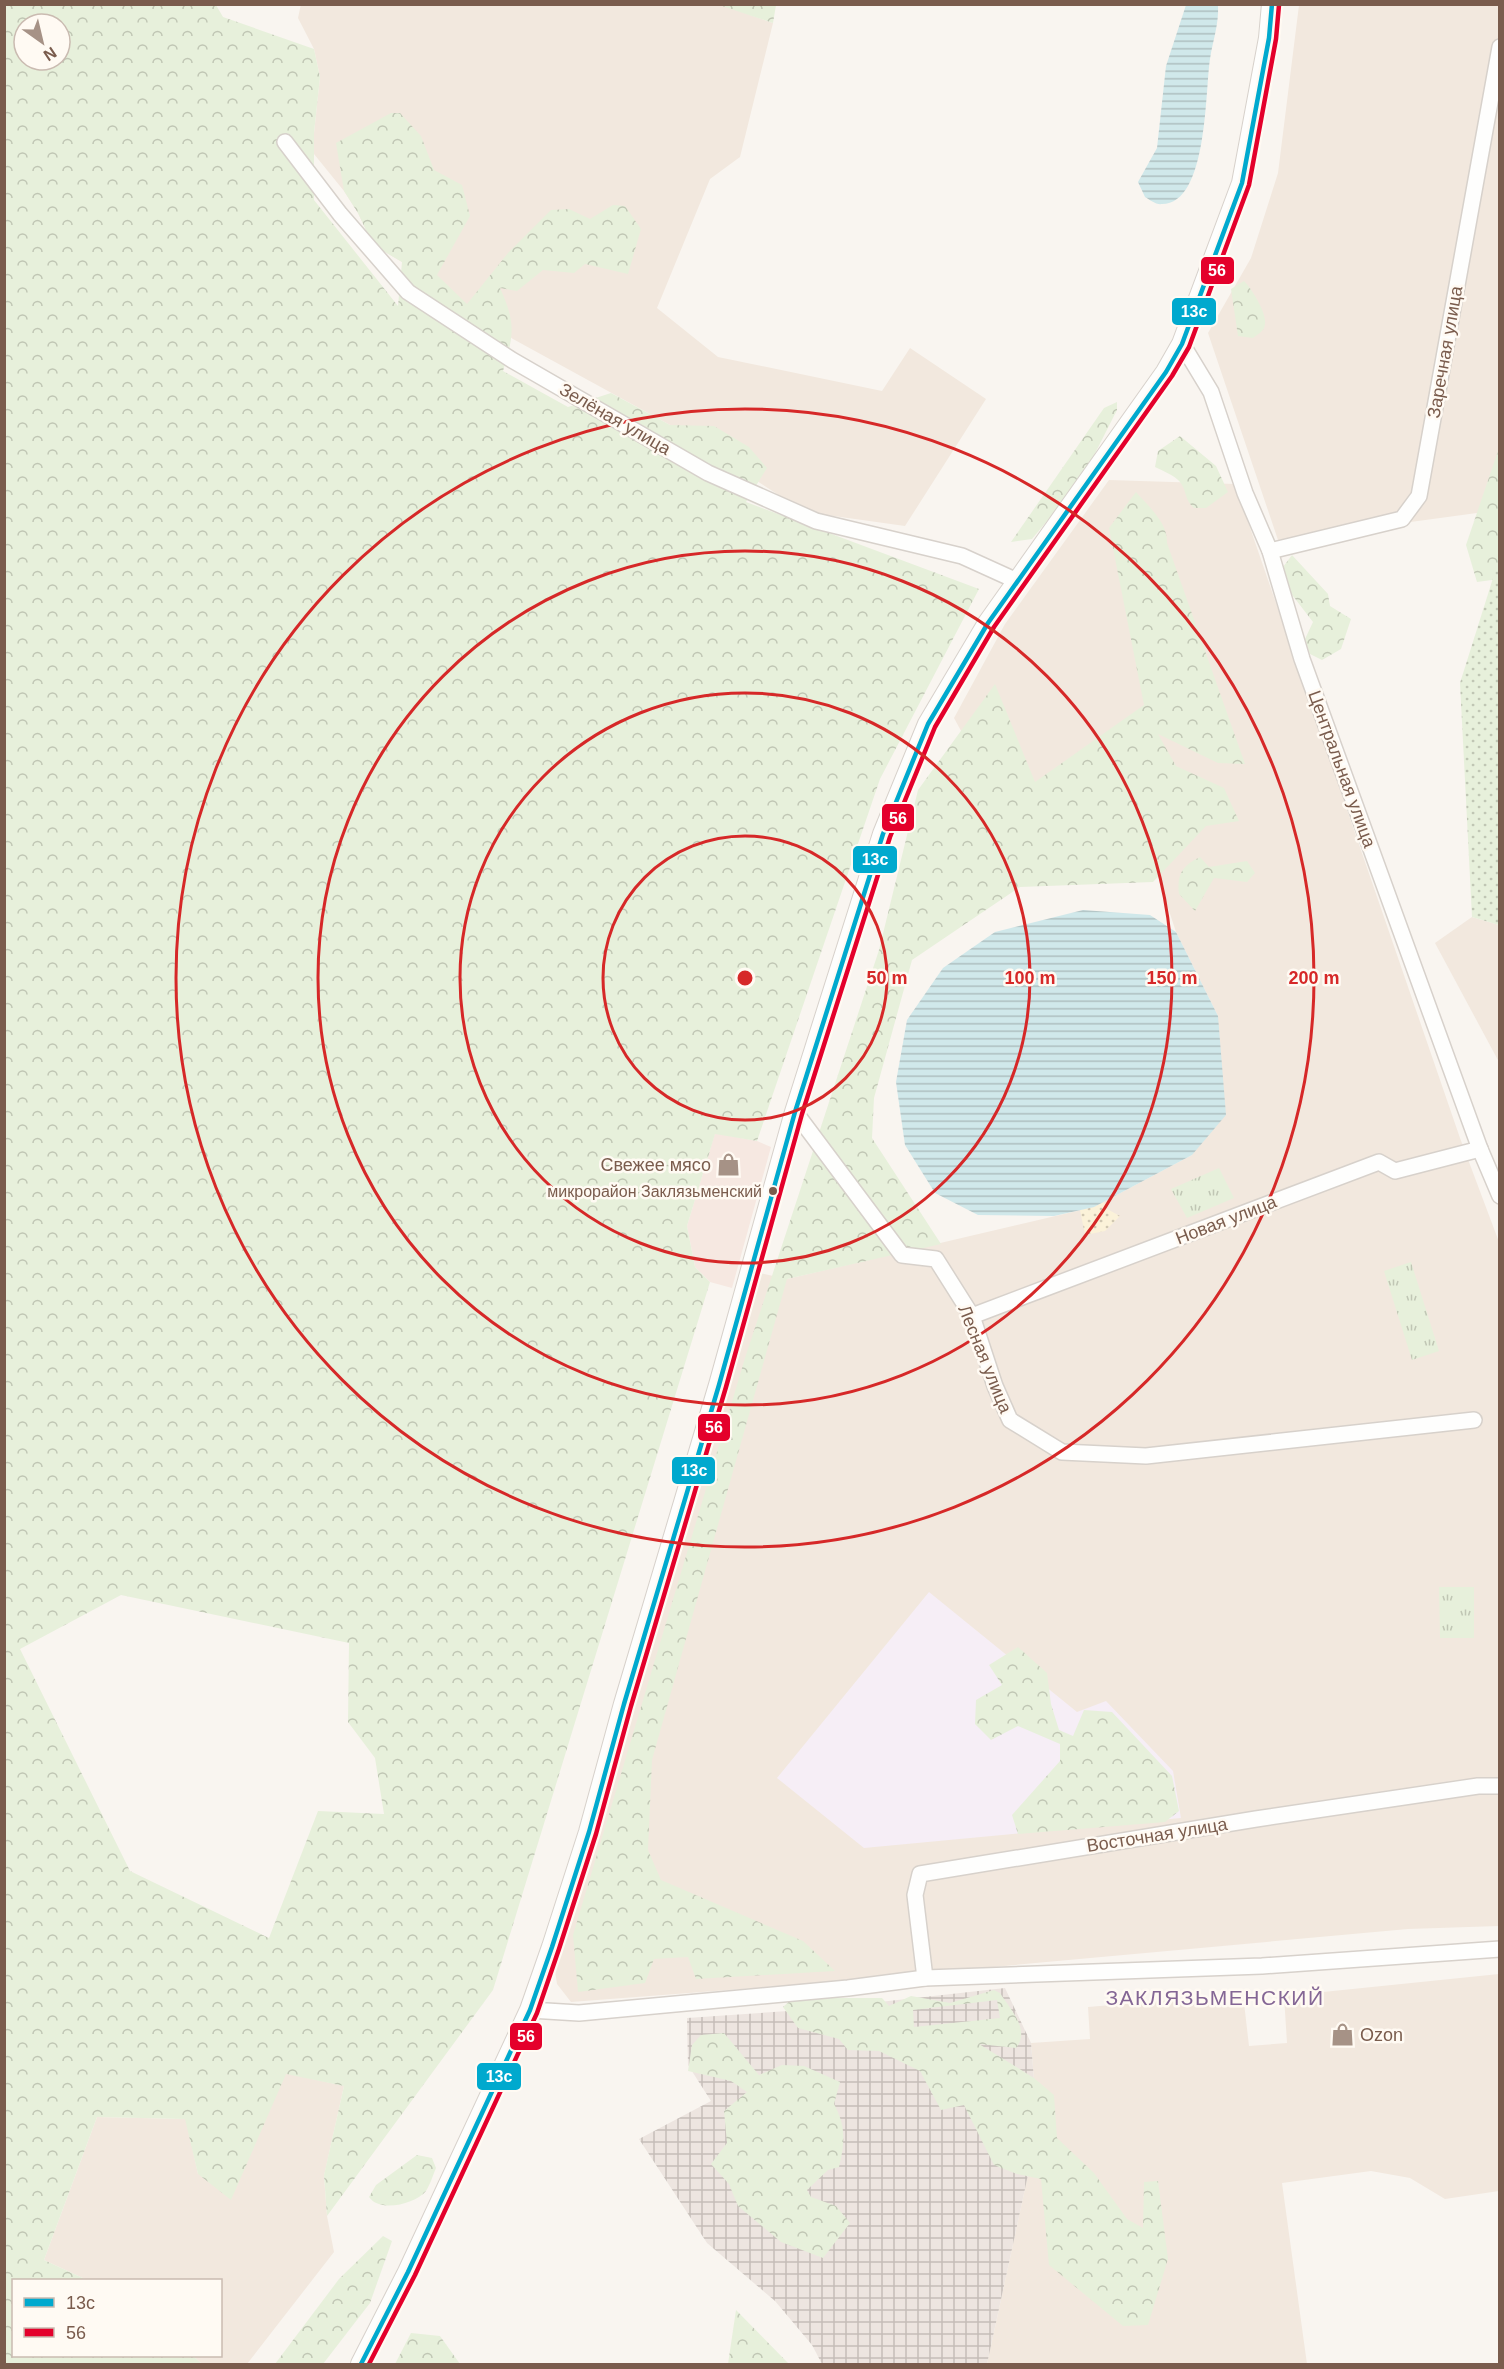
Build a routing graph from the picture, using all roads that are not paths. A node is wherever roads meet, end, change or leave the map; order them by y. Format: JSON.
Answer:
{"nodes":[{"id":1,"x":1272,"y":4,"type":"edge"},
{"id":2,"x":1500,"y":47,"type":"edge"},
{"id":3,"x":285,"y":142,"type":"dead end"},
{"id":4,"x":1182,"y":344,"type":"junction"},
{"id":5,"x":1270,"y":551,"type":"junction"},
{"id":6,"x":1017,"y":581,"type":"junction"},
{"id":7,"x":795,"y":1112,"type":"junction"},
{"id":8,"x":1480,"y":1149,"type":"junction"},
{"id":9,"x":1500,"y":1196,"type":"edge"},
{"id":10,"x":972,"y":1316,"type":"junction"},
{"id":11,"x":1474,"y":1420,"type":"dead end"},
{"id":12,"x":1500,"y":1786,"type":"edge"},
{"id":13,"x":1500,"y":1948,"type":"edge"},
{"id":14,"x":925,"y":1978,"type":"junction"},
{"id":15,"x":530,"y":2010,"type":"junction"},
{"id":16,"x":361,"y":2364,"type":"edge"}],
"edges":[{"from":1,"to":4,"type":"street"},
{"from":2,"to":5,"type":"street","name":"Заречная улица"},
{"from":3,"to":6,"type":"street","name":"Зелёная улица"},
{"from":4,"to":5,"type":"street","name":"Центральная улица"},
{"from":4,"to":6,"type":"street"},
{"from":5,"to":8,"type":"street","name":"Центральная улица"},
{"from":6,"to":7,"type":"street"},
{"from":7,"to":10,"type":"street","name":"Лесная улица"},
{"from":7,"to":15,"type":"street"},
{"from":8,"to":9,"type":"street","name":"Центральная улица"},
{"from":8,"to":10,"type":"street","name":"Новая улица"},
{"from":10,"to":11,"type":"street","name":"Лесная улица"},
{"from":12,"to":14,"type":"street","name":"Восточная улица"},
{"from":13,"to":14,"type":"street"},
{"from":14,"to":15,"type":"street"},
{"from":15,"to":16,"type":"street"}]}
